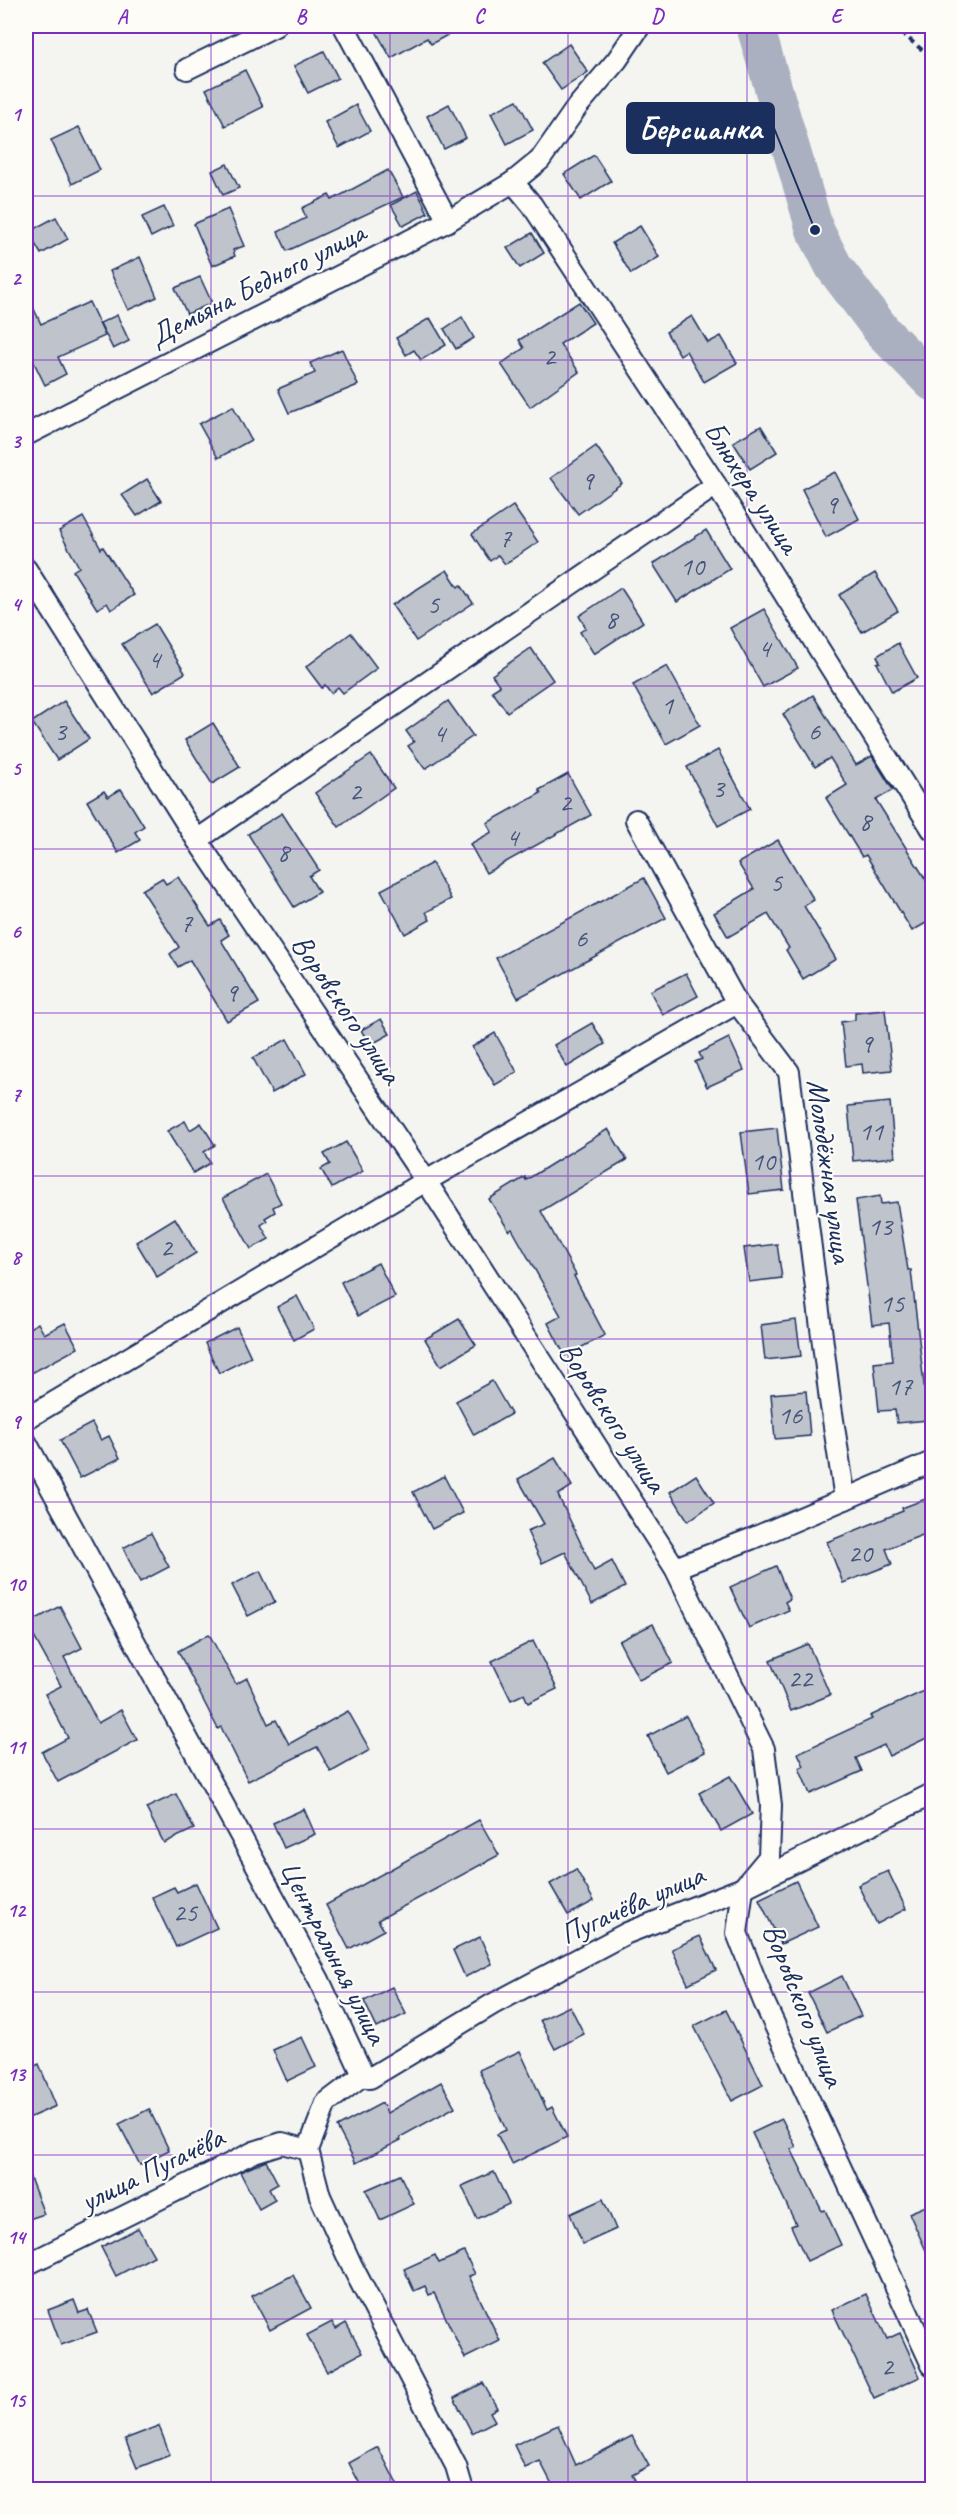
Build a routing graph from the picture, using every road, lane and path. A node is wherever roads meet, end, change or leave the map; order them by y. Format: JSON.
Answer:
{"nodes":[{"id":1,"x":275,"y":26,"type":"edge"},
{"id":2,"x":344,"y":26,"type":"edge"},
{"id":3,"x":640,"y":26,"type":"edge"},
{"id":4,"x":893,"y":26,"type":"edge"},
{"id":5,"x":933,"y":58,"type":"edge"},
{"id":6,"x":187,"y":69,"type":"dead end"},
{"id":7,"x":513,"y":182,"type":"junction"},
{"id":8,"x":448,"y":220,"type":"junction"},
{"id":9,"x":26,"y":435,"type":"edge"},
{"id":10,"x":716,"y":485,"type":"junction"},
{"id":11,"x":26,"y":569,"type":"edge"},
{"id":12,"x":636,"y":820,"type":"dead end"},
{"id":13,"x":933,"y":829,"type":"edge"},
{"id":14,"x":197,"y":840,"type":"junction"},
{"id":15,"x":737,"y":1003,"type":"junction"},
{"id":16,"x":426,"y":1181,"type":"junction"},
{"id":17,"x":26,"y":1419,"type":"edge"},
{"id":18,"x":26,"y":1442,"type":"edge"},
{"id":19,"x":933,"y":1461,"type":"edge"},
{"id":20,"x":845,"y":1499,"type":"junction"},
{"id":21,"x":675,"y":1568,"type":"junction"},
{"id":22,"x":933,"y":1794,"type":"edge"},
{"id":23,"x":743,"y":1888,"type":"junction"},
{"id":24,"x":363,"y":2075,"type":"junction"},
{"id":25,"x":308,"y":2150,"type":"junction"},
{"id":26,"x":26,"y":2265,"type":"edge"},
{"id":27,"x":933,"y":2365,"type":"edge"},
{"id":28,"x":463,"y":2490,"type":"edge"}],
"edges":[{"from":1,"to":6,"type":"street"},
{"from":2,"to":8,"type":"street"},
{"from":3,"to":7,"type":"street","name":"Демьяна Бедного улица"},
{"from":4,"to":5,"type":"path"},
{"from":7,"to":8,"type":"street","name":"Демьяна Бедного улица"},
{"from":7,"to":10,"type":"street","name":"Блюхера улица"},
{"from":8,"to":9,"type":"street","name":"Демьяна Бедного улица"},
{"from":10,"to":13,"type":"street","name":"Блюхера улица"},
{"from":10,"to":14,"type":"street"},
{"from":11,"to":14,"type":"street","name":"Воровского улица"},
{"from":12,"to":15,"type":"street","name":"Молодёжная улица"},
{"from":14,"to":16,"type":"street","name":"Воровского улица"},
{"from":15,"to":16,"type":"street"},
{"from":15,"to":20,"type":"street","name":"Молодёжная улица"},
{"from":16,"to":17,"type":"street"},
{"from":16,"to":21,"type":"street","name":"Воровского улица"},
{"from":18,"to":24,"type":"street","name":"Центральная улица"},
{"from":19,"to":20,"type":"street"},
{"from":20,"to":21,"type":"street"},
{"from":21,"to":23,"type":"street","name":"Воровского улица"},
{"from":22,"to":23,"type":"street","name":"Пугачёва улица"},
{"from":23,"to":24,"type":"street","name":"Пугачёва улица"},
{"from":23,"to":27,"type":"street","name":"Воровского улица"},
{"from":24,"to":25,"type":"street","name":"Центральная улица"},
{"from":25,"to":26,"type":"street","name":"улица Пугачёва"},
{"from":25,"to":28,"type":"street"}]}
